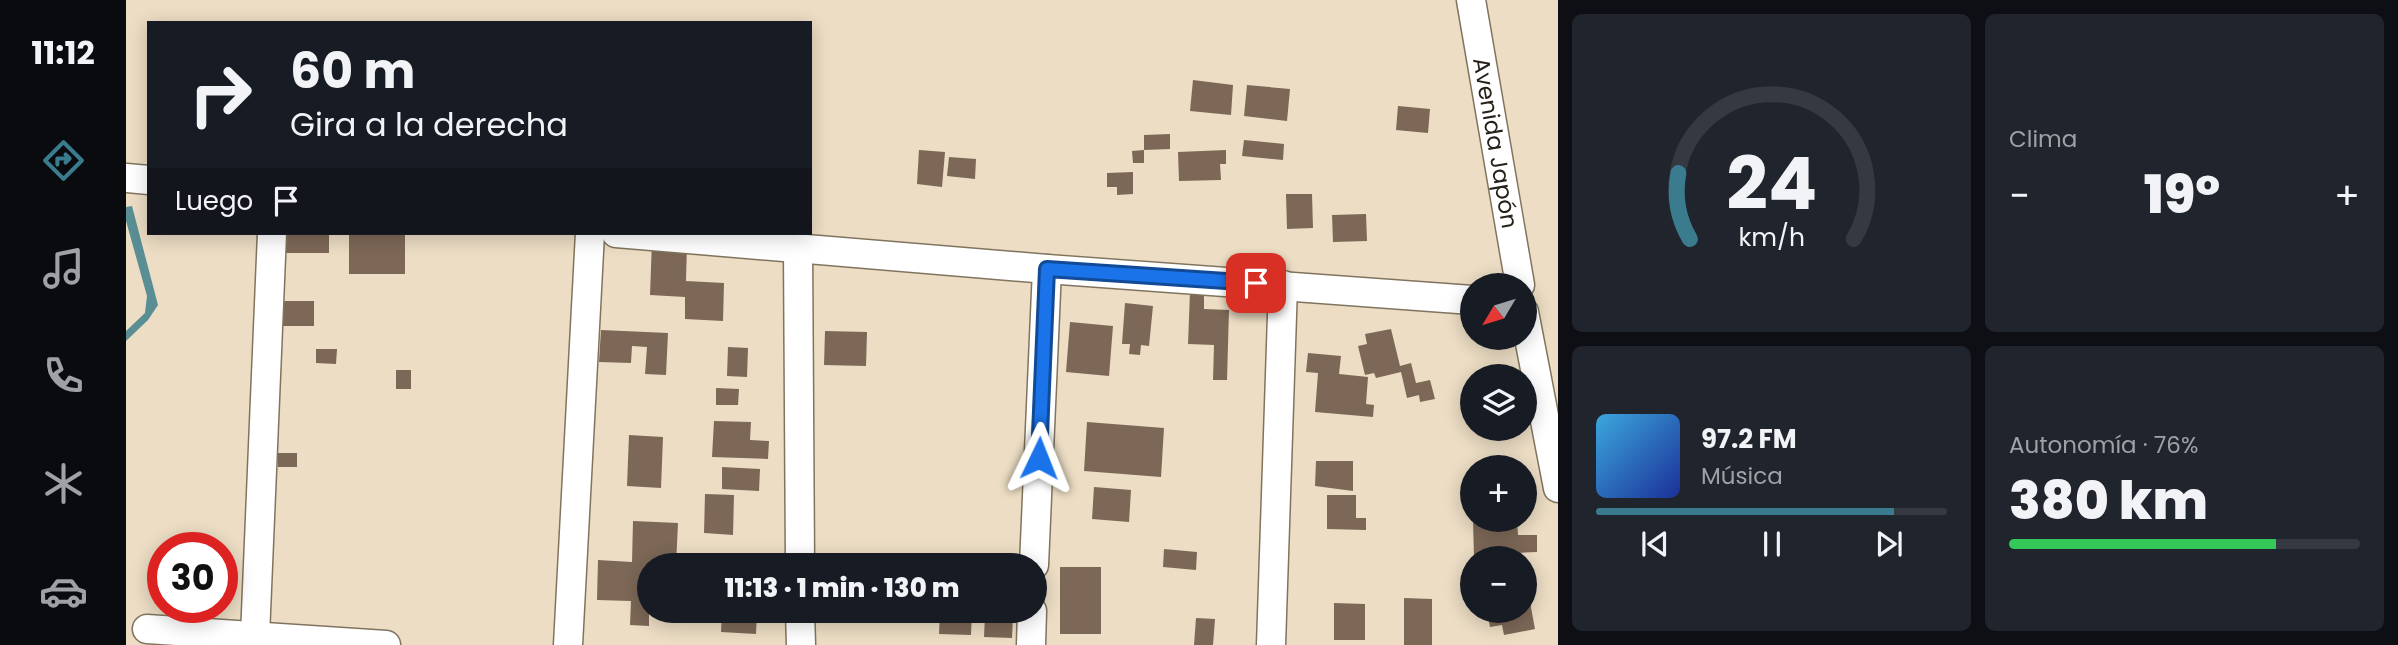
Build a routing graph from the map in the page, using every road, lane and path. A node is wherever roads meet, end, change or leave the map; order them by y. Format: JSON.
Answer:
{"nodes":[{"id":1,"x":1471,"y":0,"type":"edge"},
{"id":2,"x":126,"y":178,"type":"edge"},
{"id":3,"x":147,"y":180,"type":"edge"},
{"id":4,"x":272,"y":235,"type":"edge"},
{"id":5,"x":590,"y":235,"type":"edge"},
{"id":6,"x":640,"y":235,"type":"edge"},
{"id":7,"x":798,"y":248,"type":"junction"},
{"id":8,"x":1047,"y":269,"type":"junction"},
{"id":9,"x":1518,"y":273,"type":"edge"},
{"id":10,"x":1283,"y":285,"type":"junction"},
{"id":11,"x":1460,"y":299,"type":"edge"},
{"id":12,"x":1531,"y":350,"type":"edge"},
{"id":13,"x":1558,"y":488,"type":"edge"},
{"id":14,"x":800,"y":553,"type":"edge"},
{"id":15,"x":1035,"y":553,"type":"edge"},
{"id":16,"x":800,"y":623,"type":"edge"},
{"id":17,"x":1032,"y":623,"type":"edge"},
{"id":18,"x":147,"y":629,"type":"dead end"},
{"id":19,"x":255,"y":636,"type":"junction"},
{"id":20,"x":386,"y":645,"type":"edge"},
{"id":21,"x":568,"y":645,"type":"edge"},
{"id":22,"x":800,"y":645,"type":"edge"},
{"id":23,"x":1031,"y":645,"type":"edge"},
{"id":24,"x":1271,"y":645,"type":"edge"}],
"edges":[{"from":1,"to":9,"type":"street","name":"Avenida Japón"},
{"from":2,"to":3,"type":"street"},
{"from":4,"to":19,"type":"street"},
{"from":5,"to":21,"type":"street"},
{"from":6,"to":7,"type":"street"},
{"from":7,"to":8,"type":"street"},
{"from":7,"to":14,"type":"street"},
{"from":8,"to":10,"type":"street"},
{"from":8,"to":15,"type":"street"},
{"from":10,"to":11,"type":"street"},
{"from":10,"to":24,"type":"street"},
{"from":12,"to":13,"type":"street"},
{"from":16,"to":22,"type":"street"},
{"from":17,"to":23,"type":"street"},
{"from":18,"to":19,"type":"street"},
{"from":19,"to":20,"type":"street"}]}
